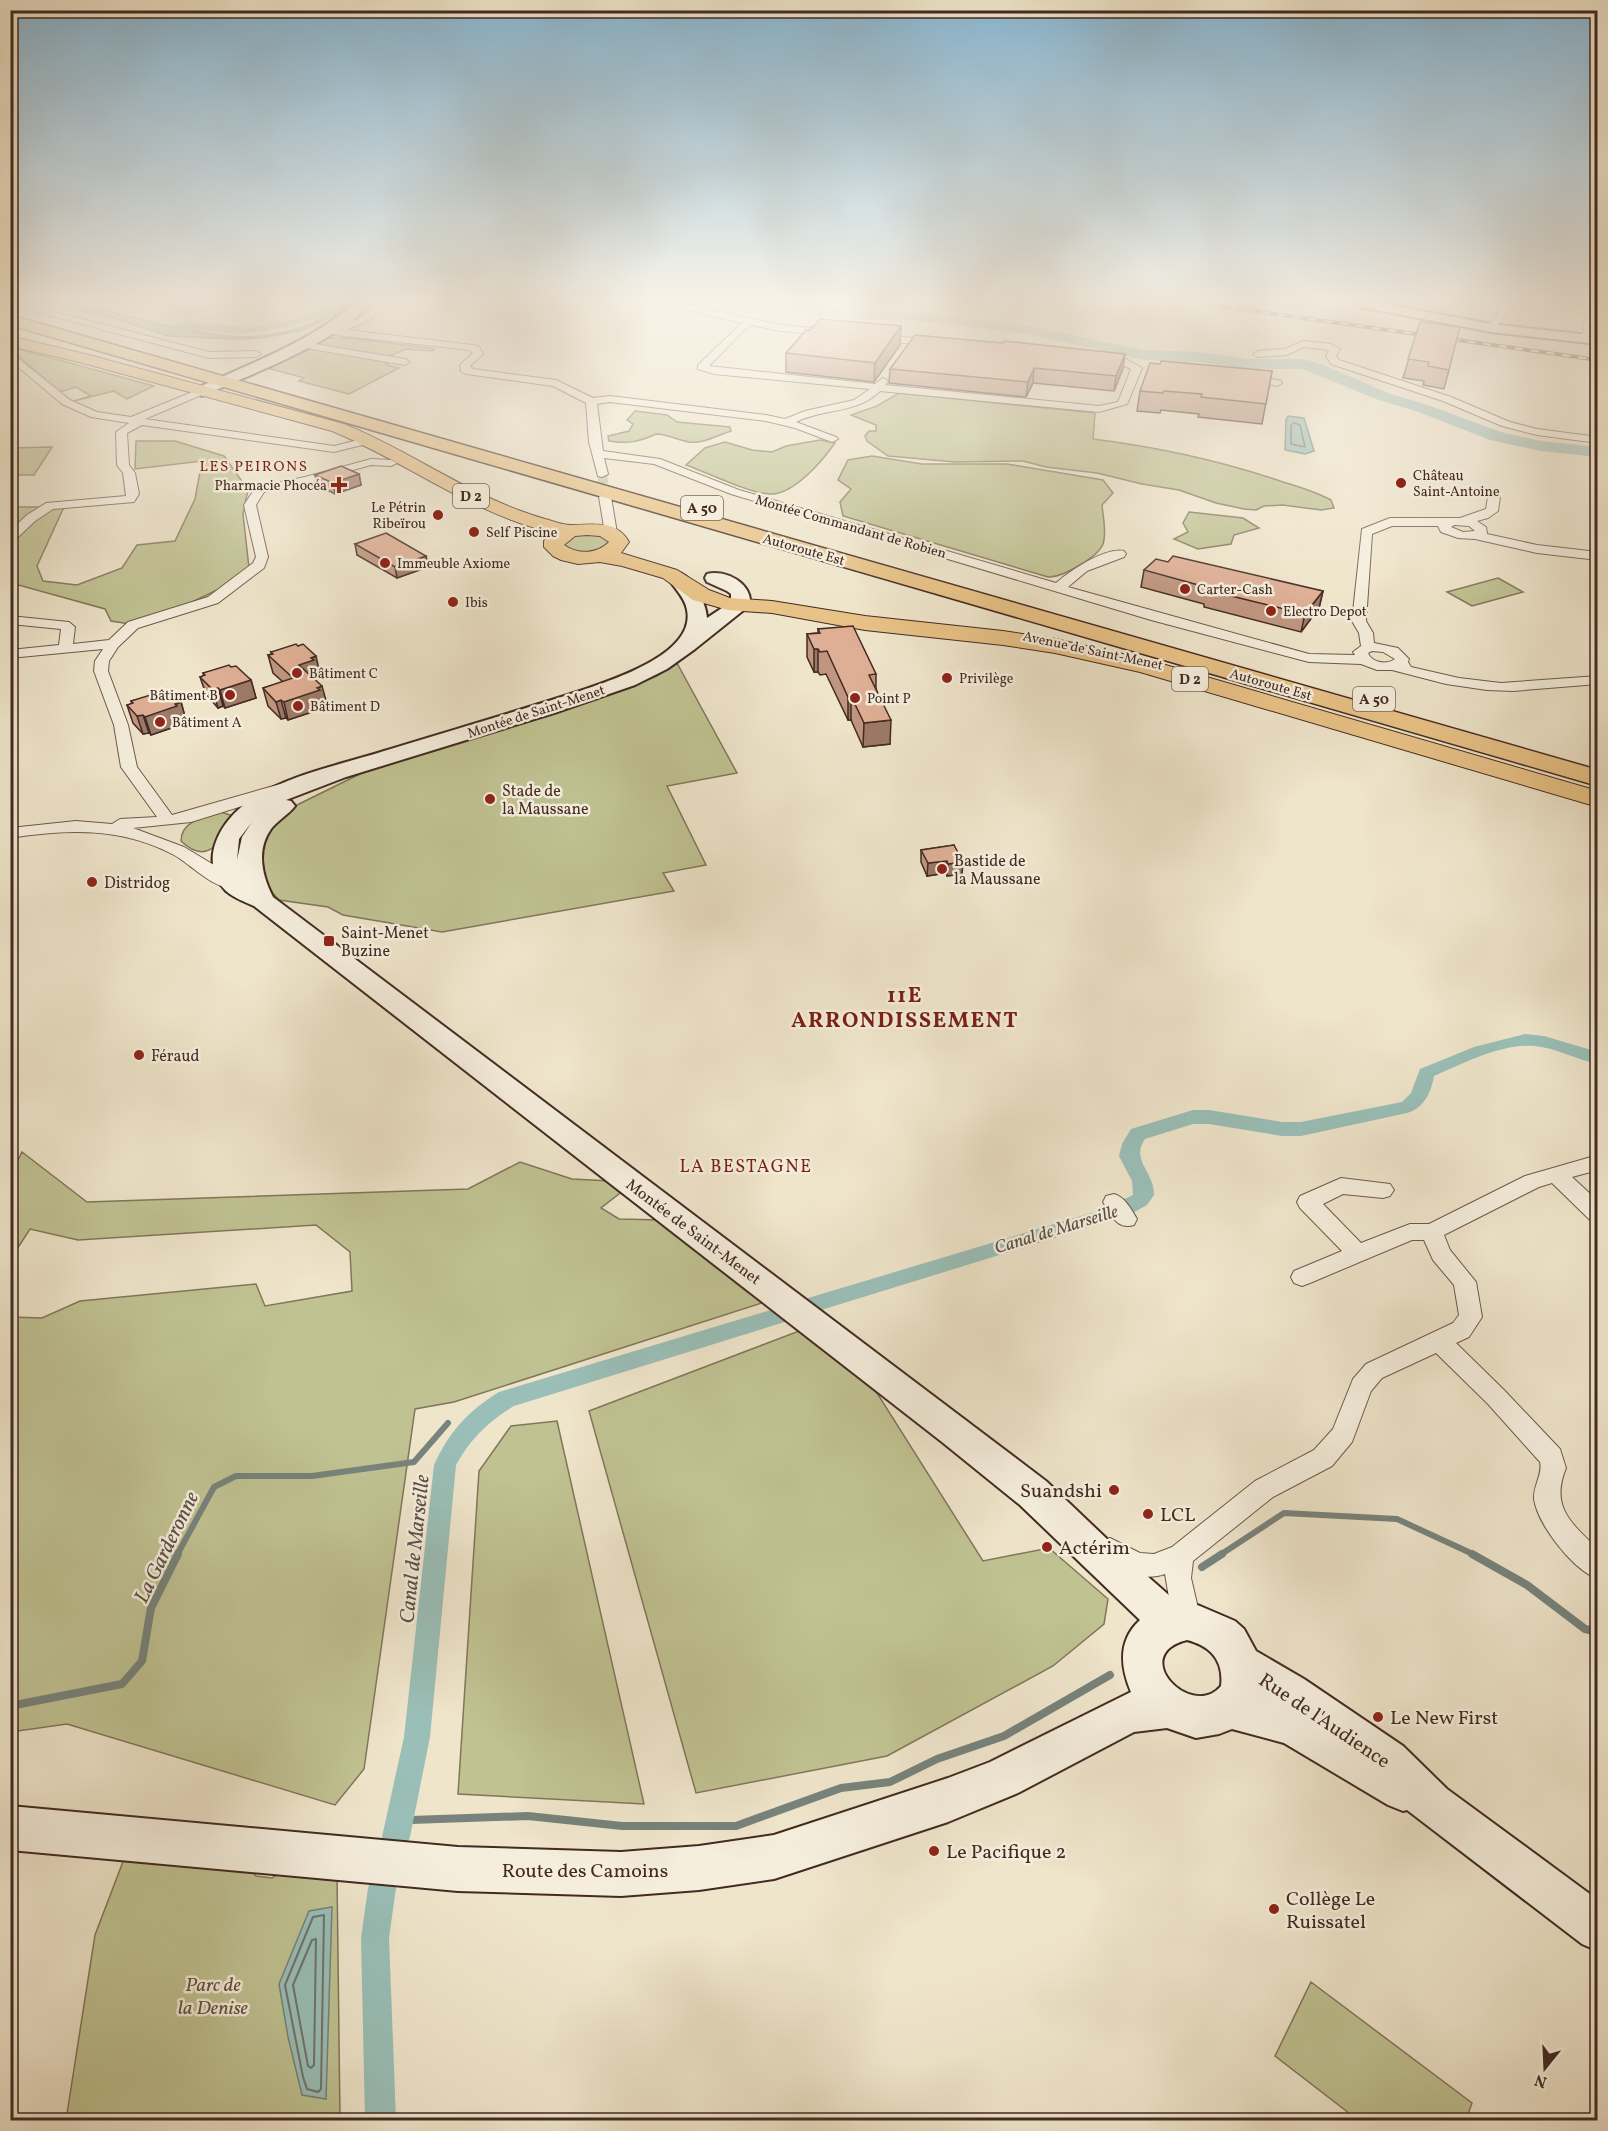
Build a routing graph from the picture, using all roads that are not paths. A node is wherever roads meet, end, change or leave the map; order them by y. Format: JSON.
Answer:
{"nodes":[{"id":1,"x":68,"y":402,"type":"edge"},
{"id":2,"x":168,"y":402,"type":"edge"},
{"id":3,"x":265,"y":402,"type":"edge"},
{"id":4,"x":330,"y":402,"type":"edge"},
{"id":5,"x":333,"y":402,"type":"edge"},
{"id":6,"x":591,"y":402,"type":"edge"},
{"id":7,"x":638,"y":402,"type":"edge"},
{"id":8,"x":859,"y":402,"type":"edge"},
{"id":9,"x":1036,"y":402,"type":"edge"},
{"id":10,"x":1123,"y":402,"type":"edge"},
{"id":11,"x":1455,"y":402,"type":"edge"},
{"id":12,"x":303,"y":418,"type":"junction"},
{"id":13,"x":135,"y":421,"type":"junction"},
{"id":14,"x":787,"y":423,"type":"junction"},
{"id":15,"x":832,"y":440,"type":"dead end"},
{"id":16,"x":1598,"y":440,"type":"edge"},
{"id":17,"x":357,"y":443,"type":"junction"},
{"id":18,"x":334,"y":449,"type":"junction"},
{"id":19,"x":375,"y":454,"type":"junction"},
{"id":20,"x":598,"y":454,"type":"junction"},
{"id":21,"x":646,"y":459,"type":"junction"},
{"id":22,"x":391,"y":463,"type":"junction"},
{"id":23,"x":605,"y":497,"type":"tunnel mouth"},
{"id":24,"x":1494,"y":497,"type":"dead end"},
{"id":25,"x":1447,"y":525,"type":"junction"},
{"id":26,"x":1480,"y":527,"type":"junction"},
{"id":27,"x":570,"y":534,"type":"junction"},
{"id":28,"x":12,"y":536,"type":"edge"},
{"id":29,"x":609,"y":538,"type":"junction"},
{"id":30,"x":1120,"y":554,"type":"dead end"},
{"id":31,"x":1598,"y":556,"type":"edge"},
{"id":32,"x":677,"y":578,"type":"junction"},
{"id":33,"x":714,"y":578,"type":"junction"},
{"id":34,"x":1058,"y":588,"type":"junction"},
{"id":35,"x":740,"y":604,"type":"junction"},
{"id":36,"x":771,"y":607,"type":"junction"},
{"id":37,"x":720,"y":617,"type":"junction"},
{"id":38,"x":10,"y":620,"type":"edge"},
{"id":39,"x":113,"y":644,"type":"junction"},
{"id":40,"x":687,"y":645,"type":"junction"},
{"id":41,"x":65,"y":648,"type":"junction"},
{"id":42,"x":10,"y":654,"type":"edge"},
{"id":43,"x":1375,"y":660,"type":"junction"},
{"id":44,"x":1598,"y":680,"type":"edge"},
{"id":45,"x":377,"y":761,"type":"junction"},
{"id":46,"x":1598,"y":763,"type":"edge"},
{"id":47,"x":1598,"y":778,"type":"edge"},
{"id":48,"x":307,"y":782,"type":"junction"},
{"id":49,"x":1598,"y":793,"type":"edge"},
{"id":50,"x":1598,"y":799,"type":"edge"},
{"id":51,"x":219,"y":809,"type":"junction"},
{"id":52,"x":191,"y":817,"type":"junction"},
{"id":53,"x":168,"y":821,"type":"junction"},
{"id":54,"x":100,"y":826,"type":"junction"},
{"id":55,"x":253,"y":827,"type":"junction"},
{"id":56,"x":10,"y":833,"type":"edge"},
{"id":57,"x":179,"y":852,"type":"junction"},
{"id":58,"x":224,"y":852,"type":"junction"},
{"id":59,"x":233,"y":884,"type":"junction"},
{"id":60,"x":263,"y":901,"type":"junction"},
{"id":61,"x":1598,"y":1162,"type":"edge"},
{"id":62,"x":1555,"y":1173,"type":"junction"},
{"id":63,"x":1383,"y":1190,"type":"dead end"},
{"id":64,"x":1598,"y":1214,"type":"edge"},
{"id":65,"x":1432,"y":1232,"type":"junction"},
{"id":66,"x":1358,"y":1254,"type":"junction"},
{"id":67,"x":1302,"y":1277,"type":"dead end"},
{"id":68,"x":1439,"y":1341,"type":"junction"},
{"id":69,"x":1067,"y":1524,"type":"junction"},
{"id":70,"x":1181,"y":1555,"type":"junction"},
{"id":71,"x":1598,"y":1567,"type":"edge"},
{"id":72,"x":1169,"y":1626,"type":"junction"},
{"id":73,"x":1242,"y":1665,"type":"junction"},
{"id":74,"x":1148,"y":1700,"type":"junction"},
{"id":75,"x":1229,"y":1708,"type":"junction"},
{"id":76,"x":1432,"y":1804,"type":"junction"},
{"id":77,"x":10,"y":1828,"type":"edge"},
{"id":78,"x":1598,"y":1928,"type":"edge"}],
"edges":[{"from":1,"to":13,"type":"street"},
{"from":2,"to":13,"type":"street"},
{"from":3,"to":12,"type":"main road","number":"D 2"},
{"from":4,"to":47,"type":"highway","name":"Autoroute Est","number":"A 50"},
{"from":5,"to":46,"type":"highway","name":"Autoroute Est","number":"A 50"},
{"from":6,"to":20,"type":"street"},
{"from":7,"to":14,"type":"street"},
{"from":8,"to":14,"type":"street"},
{"from":9,"to":10,"type":"street"},
{"from":11,"to":16,"type":"street"},
{"from":12,"to":17,"type":"main road","number":"D 2"},
{"from":12,"to":19,"type":"main road","number":"D 2"},
{"from":13,"to":18,"type":"street"},
{"from":13,"to":28,"type":"street"},
{"from":14,"to":15,"type":"street"},
{"from":17,"to":18,"type":"street"},
{"from":17,"to":19,"type":"street"},
{"from":17,"to":22,"type":"main road","number":"D 2"},
{"from":18,"to":19,"type":"street"},
{"from":19,"to":22,"type":"street"},
{"from":19,"to":27,"type":"main road","number":"D 2"},
{"from":19,"to":39,"type":"street"},
{"from":20,"to":21,"type":"street","name":"Montée Commandant de Robien"},
{"from":20,"to":21,"type":"street","name":"Montée Commandant de Robien"},
{"from":21,"to":34,"type":"street","name":"Montée Commandant de Robien"},
{"from":22,"to":27,"type":"main road","number":"D 2"},
{"from":23,"to":29,"type":"street"},
{"from":24,"to":26,"type":"street"},
{"from":25,"to":26,"type":"street"},
{"from":25,"to":26,"type":"street"},
{"from":25,"to":43,"type":"street"},
{"from":26,"to":31,"type":"street"},
{"from":27,"to":29,"type":"main road"},
{"from":27,"to":29,"type":"main road"},
{"from":29,"to":32,"type":"main road","number":"D 2"},
{"from":29,"to":33,"type":"main road","name":"Avenue de Saint-Menet","number":"D 2"},
{"from":30,"to":34,"type":"street"},
{"from":32,"to":35,"type":"main road","number":"D 2"},
{"from":32,"to":40,"type":"main road"},
{"from":33,"to":35,"type":"main road"},
{"from":33,"to":49,"type":"main road","name":"Avenue de Saint-Menet","number":"D 2"},
{"from":34,"to":43,"type":"street","name":"Montée Commandant de Robien"},
{"from":35,"to":36,"type":"main road","number":"D 2"},
{"from":35,"to":37,"type":"main road","name":"Montée de Saint-Menet"},
{"from":36,"to":37,"type":"main road","name":"Montée de Saint-Menet"},
{"from":36,"to":50,"type":"main road","name":"Avenue de Saint-Menet","number":"D 2"},
{"from":37,"to":40,"type":"main road","name":"Montée de Saint-Menet"},
{"from":38,"to":41,"type":"street"},
{"from":39,"to":41,"type":"street"},
{"from":39,"to":53,"type":"street"},
{"from":40,"to":45,"type":"main road","name":"Montée de Saint-Menet"},
{"from":41,"to":42,"type":"street"},
{"from":43,"to":44,"type":"street","name":"Montée Commandant de Robien"},
{"from":45,"to":48,"type":"main road","name":"Montée de Saint-Menet"},
{"from":45,"to":55,"type":"main road","name":"Montée de Saint-Menet"},
{"from":48,"to":51,"type":"street","name":"Montée de Saint-Menet"},
{"from":48,"to":55,"type":"main road","name":"Montée de Saint-Menet"},
{"from":51,"to":52,"type":"street","name":"Montée de Saint-Menet"},
{"from":51,"to":55,"type":"street","name":"Montée de Saint-Menet"},
{"from":52,"to":53,"type":"street","name":"Montée de Saint-Menet"},
{"from":52,"to":57,"type":"street"},
{"from":53,"to":54,"type":"street","name":"Montée de Saint-Menet"},
{"from":54,"to":56,"type":"street"},
{"from":54,"to":57,"type":"street"},
{"from":55,"to":58,"type":"main road","name":"Montée de Saint-Menet"},
{"from":55,"to":60,"type":"main road","name":"Montée de Saint-Menet"},
{"from":57,"to":58,"type":"street"},
{"from":57,"to":59,"type":"street"},
{"from":58,"to":59,"type":"main road"},
{"from":59,"to":60,"type":"main road","name":"Montée de Saint-Menet"},
{"from":60,"to":69,"type":"main road","name":"Montée de Saint-Menet"},
{"from":61,"to":62,"type":"street"},
{"from":62,"to":64,"type":"street"},
{"from":62,"to":65,"type":"street"},
{"from":63,"to":66,"type":"street"},
{"from":65,"to":66,"type":"street"},
{"from":65,"to":68,"type":"street"},
{"from":66,"to":67,"type":"street"},
{"from":68,"to":70,"type":"street"},
{"from":68,"to":71,"type":"street"},
{"from":69,"to":70,"type":"street"},
{"from":69,"to":72,"type":"main road","name":"Montée de Saint-Menet"},
{"from":70,"to":72,"type":"street"},
{"from":72,"to":73,"type":"main road"},
{"from":72,"to":74,"type":"main road"},
{"from":73,"to":75,"type":"main road"},
{"from":73,"to":76,"type":"main road","name":"Rue de l'Audience"},
{"from":74,"to":75,"type":"main road"},
{"from":74,"to":77,"type":"main road","name":"Route des Camoins"},
{"from":75,"to":76,"type":"main road","name":"Rue de l'Audience"},
{"from":76,"to":78,"type":"main road","name":"Rue de l'Audience"}]}
